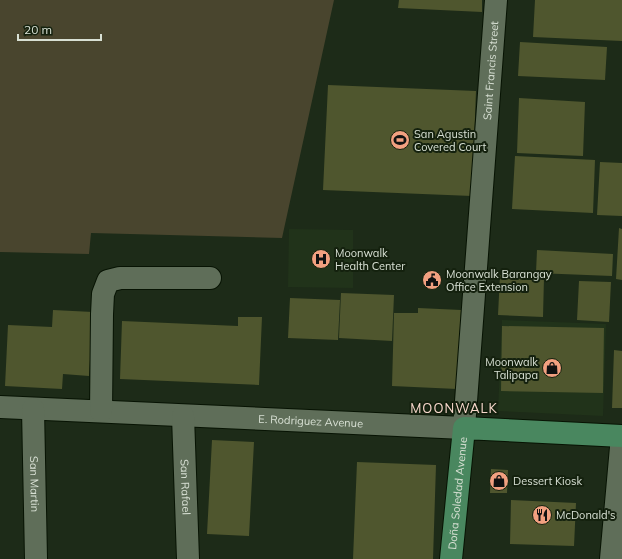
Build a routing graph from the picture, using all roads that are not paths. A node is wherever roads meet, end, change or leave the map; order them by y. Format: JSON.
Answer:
{"nodes":[{"id":1,"x":496,"y":0,"type":"edge"},
{"id":2,"x":210,"y":278,"type":"dead end"},
{"id":3,"x":0,"y":407,"type":"edge"},
{"id":4,"x":33,"y":409,"type":"junction"},
{"id":5,"x":101,"y":411,"type":"junction"},
{"id":6,"x":184,"y":416,"type":"junction"},
{"id":7,"x":464,"y":428,"type":"junction"},
{"id":8,"x":622,"y":436,"type":"edge"},
{"id":9,"x":36,"y":559,"type":"edge"},
{"id":10,"x":188,"y":559,"type":"edge"},
{"id":11,"x":451,"y":559,"type":"edge"},
{"id":12,"x":612,"y":559,"type":"edge"}],
"edges":[{"from":1,"to":7,"type":"street","name":"Saint Francis Street"},
{"from":2,"to":5,"type":"street"},
{"from":3,"to":4,"type":"street","name":"E. Rodriguez Avenue"},
{"from":4,"to":5,"type":"street","name":"E. Rodriguez Avenue"},
{"from":4,"to":9,"type":"street","name":"San Martin"},
{"from":5,"to":6,"type":"street","name":"E. Rodriguez Avenue"},
{"from":6,"to":7,"type":"street","name":"E. Rodriguez Avenue"},
{"from":6,"to":10,"type":"street","name":"San Rafael"},
{"from":7,"to":8,"type":"main road","name":"E. Rodriguez Avenue"},
{"from":7,"to":11,"type":"main road","name":"Doña Soledad Avenue"},
{"from":8,"to":12,"type":"street"}]}
